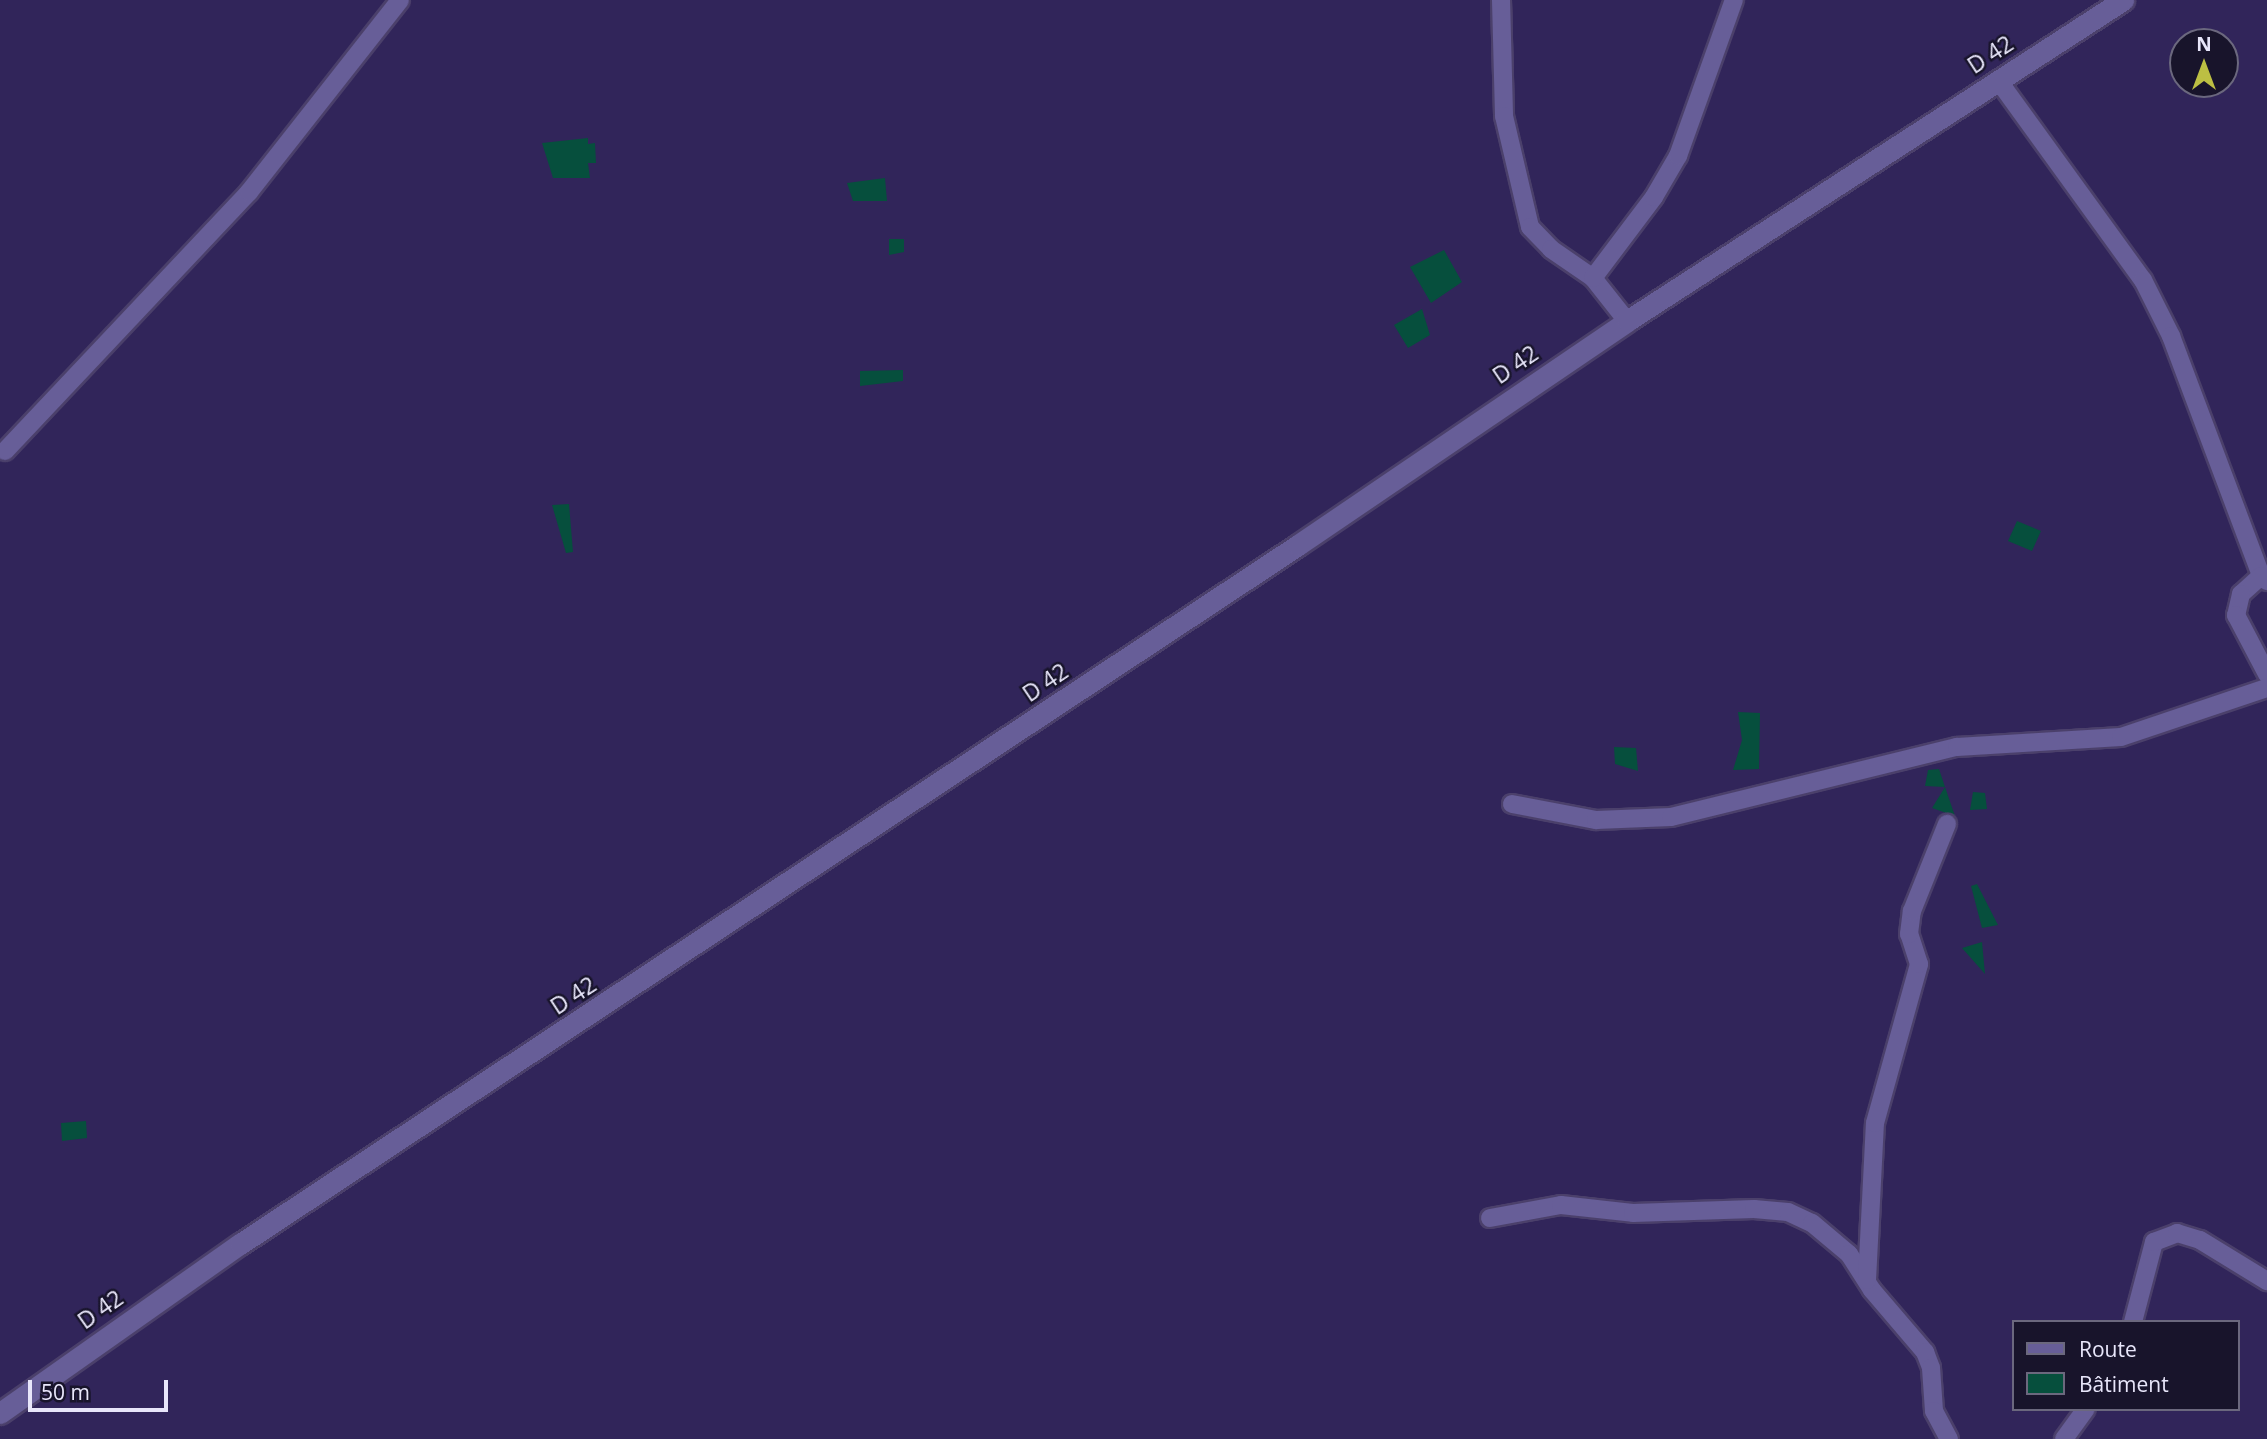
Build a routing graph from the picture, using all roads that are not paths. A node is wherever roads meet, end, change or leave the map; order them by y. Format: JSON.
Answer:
{"nodes":[{"id":1,"x":400,"y":0,"type":"edge"},
{"id":2,"x":1501,"y":0,"type":"edge"},
{"id":3,"x":1734,"y":0,"type":"edge"},
{"id":4,"x":2123,"y":0,"type":"edge"},
{"id":5,"x":1998,"y":80,"type":"junction"},
{"id":6,"x":1593,"y":278,"type":"junction"},
{"id":7,"x":1627,"y":321,"type":"junction"},
{"id":8,"x":5,"y":452,"type":"dead end"},
{"id":9,"x":2264,"y":578,"type":"edge"},
{"id":10,"x":2267,"y":674,"type":"edge"},
{"id":11,"x":2267,"y":688,"type":"edge"},
{"id":12,"x":1511,"y":804,"type":"dead end"},
{"id":13,"x":1947,"y":824,"type":"dead end"},
{"id":14,"x":1490,"y":1218,"type":"dead end"},
{"id":15,"x":1867,"y":1280,"type":"junction"},
{"id":16,"x":2267,"y":1281,"type":"edge"},
{"id":17,"x":2134,"y":1320,"type":"edge"},
{"id":18,"x":2085,"y":1411,"type":"edge"},
{"id":19,"x":0,"y":1413,"type":"edge"},
{"id":20,"x":1949,"y":1439,"type":"edge"},
{"id":21,"x":2064,"y":1439,"type":"edge"}],
"edges":[{"from":1,"to":8,"type":"street"},
{"from":2,"to":6,"type":"street"},
{"from":3,"to":6,"type":"street"},
{"from":4,"to":5,"type":"street","name":"D 42","number":"D 42"},
{"from":5,"to":7,"type":"street","name":"D 42","number":"D 42"},
{"from":5,"to":9,"type":"street"},
{"from":6,"to":7,"type":"street"},
{"from":7,"to":19,"type":"street","name":"D 42","number":"D 42"},
{"from":9,"to":10,"type":"street"},
{"from":11,"to":12,"type":"street"},
{"from":13,"to":15,"type":"street"},
{"from":14,"to":15,"type":"street"},
{"from":15,"to":20,"type":"street"},
{"from":16,"to":17,"type":"street"},
{"from":18,"to":21,"type":"street"}]}
